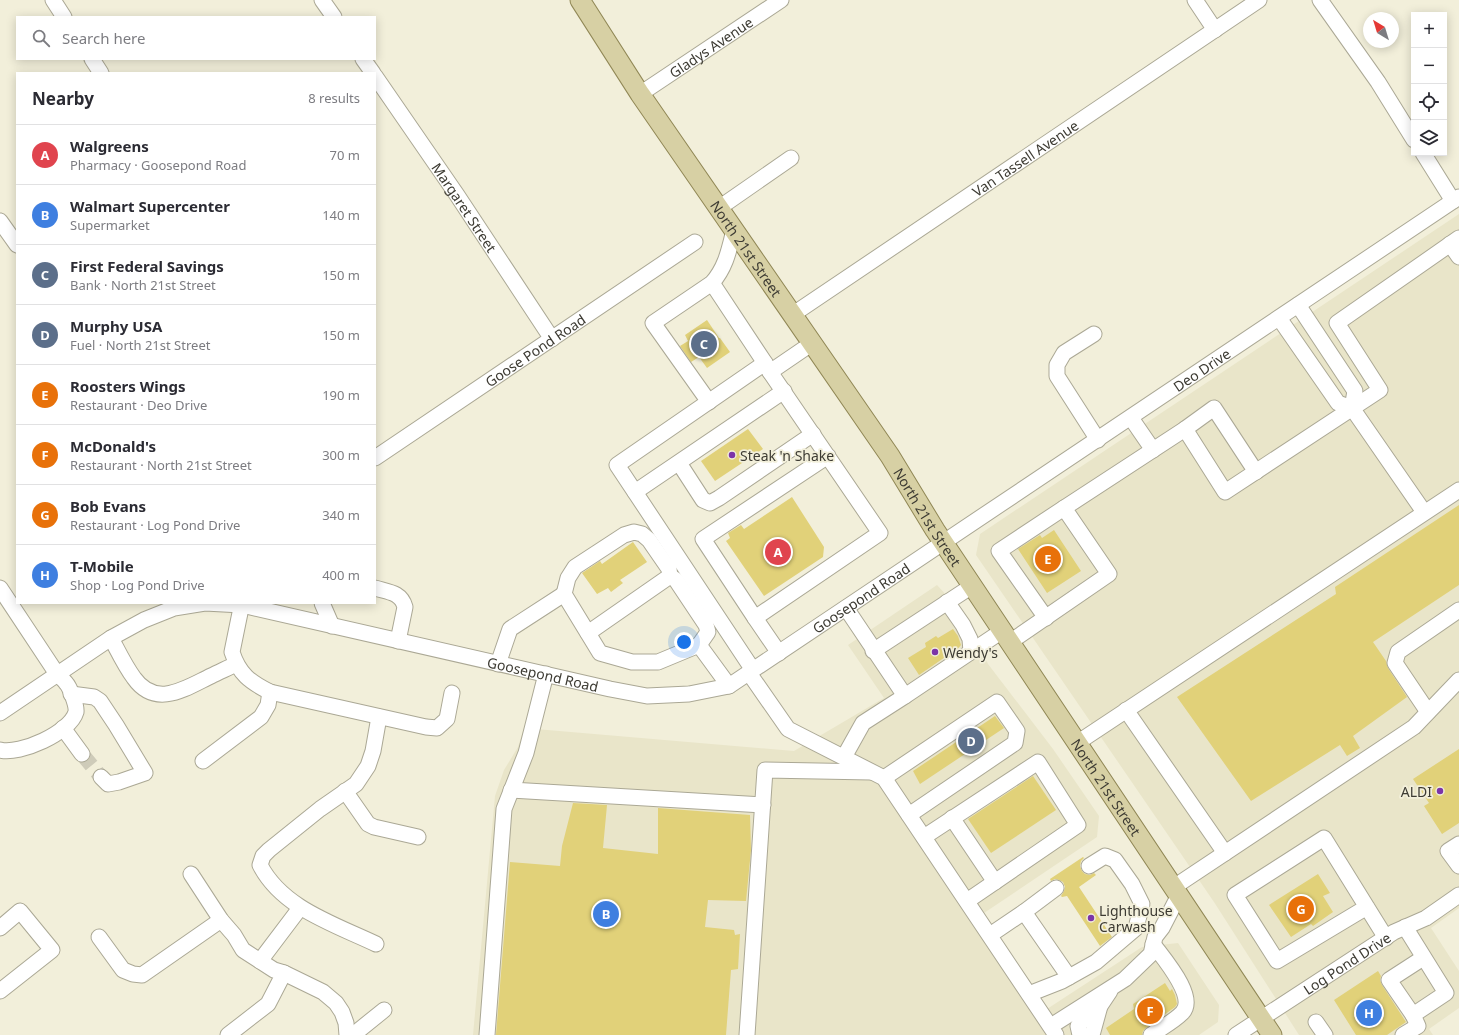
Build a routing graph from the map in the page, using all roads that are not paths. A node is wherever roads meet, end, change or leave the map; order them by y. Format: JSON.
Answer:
{"nodes":[{"id":1,"x":53,"y":0,"type":"edge"},
{"id":2,"x":322,"y":0,"type":"edge"},
{"id":3,"x":580,"y":0,"type":"edge"},
{"id":4,"x":780,"y":0,"type":"edge"},
{"id":5,"x":1195,"y":0,"type":"edge"},
{"id":6,"x":1259,"y":0,"type":"edge"},
{"id":7,"x":1320,"y":0,"type":"edge"},
{"id":8,"x":63,"y":16,"type":"edge"},
{"id":9,"x":333,"y":16,"type":"edge"},
{"id":10,"x":1215,"y":30,"type":"junction"},
{"id":11,"x":93,"y":60,"type":"edge"},
{"id":12,"x":364,"y":60,"type":"edge"},
{"id":13,"x":100,"y":72,"type":"edge"},
{"id":14,"x":372,"y":72,"type":"edge"},
{"id":15,"x":376,"y":77,"type":"edge"},
{"id":16,"x":640,"y":94,"type":"junction"},
{"id":17,"x":1411,"y":135,"type":"edge"},
{"id":18,"x":1424,"y":156,"type":"edge"},
{"id":19,"x":791,"y":158,"type":"dead end"},
{"id":20,"x":1456,"y":199,"type":"edge"},
{"id":21,"x":719,"y":208,"type":"junction"},
{"id":22,"x":0,"y":221,"type":"edge"},
{"id":23,"x":734,"y":230,"type":"junction"},
{"id":24,"x":1455,"y":241,"type":"edge"},
{"id":25,"x":695,"y":242,"type":"dead end"},
{"id":26,"x":16,"y":244,"type":"edge"},
{"id":27,"x":1459,"y":257,"type":"edge"},
{"id":28,"x":712,"y":283,"type":"junction"},
{"id":29,"x":1298,"y":305,"type":"junction"},
{"id":30,"x":792,"y":315,"type":"junction"},
{"id":31,"x":1279,"y":318,"type":"junction"},
{"id":32,"x":1094,"y":334,"type":"dead end"},
{"id":33,"x":552,"y":339,"type":"junction"},
{"id":34,"x":811,"y":344,"type":"junction"},
{"id":35,"x":768,"y":368,"type":"junction"},
{"id":36,"x":784,"y":391,"type":"junction"},
{"id":37,"x":709,"y":402,"type":"junction"},
{"id":38,"x":1352,"y":408,"type":"junction"},
{"id":39,"x":1131,"y":418,"type":"junction"},
{"id":40,"x":1185,"y":429,"type":"junction"},
{"id":41,"x":813,"y":434,"type":"junction"},
{"id":42,"x":1098,"y":440,"type":"junction"},
{"id":43,"x":1153,"y":450,"type":"junction"},
{"id":44,"x":828,"y":456,"type":"junction"},
{"id":45,"x":376,"y":457,"type":"edge"},
{"id":46,"x":679,"y":462,"type":"junction"},
{"id":47,"x":1256,"y":472,"type":"junction"},
{"id":48,"x":1459,"y":490,"type":"edge"},
{"id":49,"x":635,"y":492,"type":"junction"},
{"id":50,"x":1064,"y":508,"type":"junction"},
{"id":51,"x":1424,"y":512,"type":"junction"},
{"id":52,"x":944,"y":543,"type":"junction"},
{"id":53,"x":670,"y":576,"type":"junction"},
{"id":54,"x":972,"y":586,"type":"junction"},
{"id":55,"x":0,"y":588,"type":"edge"},
{"id":56,"x":376,"y":588,"type":"edge"},
{"id":57,"x":564,"y":594,"type":"junction"},
{"id":58,"x":947,"y":602,"type":"junction"},
{"id":59,"x":199,"y":604,"type":"edge"},
{"id":60,"x":242,"y":604,"type":"edge"},
{"id":61,"x":322,"y":604,"type":"edge"},
{"id":62,"x":278,"y":608,"type":"edge"},
{"id":63,"x":846,"y":608,"type":"junction"},
{"id":64,"x":1459,"y":610,"type":"edge"},
{"id":65,"x":755,"y":618,"type":"junction"},
{"id":66,"x":1046,"y":618,"type":"junction"},
{"id":67,"x":332,"y":626,"type":"junction"},
{"id":68,"x":588,"y":633,"type":"junction"},
{"id":69,"x":1006,"y":636,"type":"junction"},
{"id":70,"x":111,"y":638,"type":"junction"},
{"id":71,"x":398,"y":641,"type":"junction"},
{"id":72,"x":699,"y":645,"type":"junction"},
{"id":73,"x":873,"y":651,"type":"junction"},
{"id":74,"x":971,"y":652,"type":"junction"},
{"id":75,"x":779,"y":653,"type":"junction"},
{"id":76,"x":236,"y":664,"type":"junction"},
{"id":77,"x":498,"y":664,"type":"junction"},
{"id":78,"x":751,"y":672,"type":"junction"},
{"id":79,"x":57,"y":674,"type":"junction"},
{"id":80,"x":546,"y":674,"type":"junction"},
{"id":81,"x":1459,"y":680,"type":"edge"},
{"id":82,"x":729,"y":686,"type":"junction"},
{"id":83,"x":270,"y":692,"type":"junction"},
{"id":84,"x":452,"y":693,"type":"dead end"},
{"id":85,"x":71,"y":694,"type":"junction"},
{"id":86,"x":905,"y":696,"type":"junction"},
{"id":87,"x":1126,"y":710,"type":"junction"},
{"id":88,"x":1428,"y":712,"type":"junction"},
{"id":89,"x":0,"y":713,"type":"edge"},
{"id":90,"x":379,"y":717,"type":"junction"},
{"id":91,"x":63,"y":728,"type":"junction"},
{"id":92,"x":1077,"y":744,"type":"junction"},
{"id":93,"x":0,"y":750,"type":"edge"},
{"id":94,"x":82,"y":754,"type":"tunnel mouth"},
{"id":95,"x":844,"y":758,"type":"junction"},
{"id":96,"x":203,"y":761,"type":"dead end"},
{"id":97,"x":879,"y":775,"type":"junction"},
{"id":98,"x":101,"y":777,"type":"tunnel mouth"},
{"id":99,"x":511,"y":790,"type":"junction"},
{"id":100,"x":346,"y":791,"type":"junction"},
{"id":101,"x":763,"y":805,"type":"junction"},
{"id":102,"x":909,"y":815,"type":"junction"},
{"id":103,"x":952,"y":818,"type":"junction"},
{"id":104,"x":418,"y":837,"type":"dead end"},
{"id":105,"x":924,"y":837,"type":"junction"},
{"id":106,"x":1459,"y":844,"type":"edge"},
{"id":107,"x":1225,"y":853,"type":"junction"},
{"id":108,"x":1089,"y":866,"type":"dead end"},
{"id":109,"x":1459,"y":866,"type":"edge"},
{"id":110,"x":191,"y":874,"type":"dead end"},
{"id":111,"x":995,"y":882,"type":"junction"},
{"id":112,"x":1056,"y":888,"type":"dead end"},
{"id":113,"x":1177,"y":891,"type":"junction"},
{"id":114,"x":1459,"y":895,"type":"edge"},
{"id":115,"x":967,"y":901,"type":"junction"},
{"id":116,"x":1367,"y":907,"type":"junction"},
{"id":117,"x":300,"y":908,"type":"junction"},
{"id":118,"x":1024,"y":912,"type":"junction"},
{"id":119,"x":221,"y":920,"type":"junction"},
{"id":120,"x":0,"y":928,"type":"edge"},
{"id":121,"x":1136,"y":928,"type":"junction"},
{"id":122,"x":1405,"y":928,"type":"junction"},
{"id":123,"x":990,"y":935,"type":"junction"},
{"id":124,"x":99,"y":938,"type":"dead end"},
{"id":125,"x":1386,"y":938,"type":"junction"},
{"id":126,"x":1154,"y":940,"type":"junction"},
{"id":127,"x":376,"y":944,"type":"dead end"},
{"id":128,"x":1424,"y":958,"type":"junction"},
{"id":129,"x":260,"y":961,"type":"junction"},
{"id":130,"x":284,"y":973,"type":"junction"},
{"id":131,"x":1069,"y":977,"type":"junction"},
{"id":132,"x":1112,"y":987,"type":"junction"},
{"id":133,"x":0,"y":991,"type":"edge"},
{"id":134,"x":1029,"y":994,"type":"junction"},
{"id":135,"x":1100,"y":1006,"type":"junction"},
{"id":136,"x":384,"y":1010,"type":"dead end"},
{"id":137,"x":1413,"y":1014,"type":"junction"},
{"id":138,"x":1262,"y":1019,"type":"junction"},
{"id":139,"x":1316,"y":1022,"type":"dead end"},
{"id":140,"x":1054,"y":1030,"type":"edge"},
{"id":141,"x":228,"y":1035,"type":"edge"},
{"id":142,"x":347,"y":1035,"type":"edge"},
{"id":143,"x":353,"y":1035,"type":"edge"},
{"id":144,"x":486,"y":1035,"type":"edge"},
{"id":145,"x":747,"y":1035,"type":"edge"},
{"id":146,"x":1080,"y":1035,"type":"edge"},
{"id":147,"x":1092,"y":1035,"type":"edge"},
{"id":148,"x":1151,"y":1035,"type":"edge"},
{"id":149,"x":1236,"y":1035,"type":"edge"},
{"id":150,"x":1272,"y":1035,"type":"edge"},
{"id":151,"x":1325,"y":1035,"type":"edge"},
{"id":152,"x":1403,"y":1035,"type":"edge"}],
"edges":[{"from":1,"to":8,"type":"street"},
{"from":2,"to":9,"type":"street"},
{"from":3,"to":16,"type":"main road","name":"North 21st Street"},
{"from":4,"to":16,"type":"street","name":"Gladys Avenue"},
{"from":5,"to":10,"type":"street"},
{"from":6,"to":10,"type":"street","name":"Van Tassell Avenue"},
{"from":7,"to":17,"type":"street"},
{"from":10,"to":30,"type":"street","name":"Van Tassell Avenue"},
{"from":11,"to":13,"type":"street"},
{"from":12,"to":14,"type":"street"},
{"from":15,"to":33,"type":"street","name":"Margaret Street"},
{"from":16,"to":21,"type":"main road","name":"North 21st Street"},
{"from":18,"to":20,"type":"street"},
{"from":19,"to":21,"type":"street"},
{"from":20,"to":29,"type":"street","name":"Deo Drive"},
{"from":21,"to":23,"type":"main road","name":"North 21st Street"},
{"from":22,"to":26,"type":"street"},
{"from":23,"to":28,"type":"street"},
{"from":23,"to":30,"type":"main road","name":"North 21st Street"},
{"from":24,"to":27,"type":"street"},
{"from":24,"to":38,"type":"street"},
{"from":25,"to":33,"type":"street","name":"Goose Pond Road"},
{"from":28,"to":35,"type":"street"},
{"from":28,"to":37,"type":"street"},
{"from":29,"to":31,"type":"street","name":"Deo Drive"},
{"from":29,"to":38,"type":"street"},
{"from":30,"to":34,"type":"main road","name":"North 21st Street"},
{"from":31,"to":38,"type":"street"},
{"from":31,"to":39,"type":"street","name":"Deo Drive"},
{"from":32,"to":42,"type":"street"},
{"from":33,"to":45,"type":"street","name":"Goose Pond Road"},
{"from":34,"to":35,"type":"street"},
{"from":34,"to":52,"type":"main road","name":"North 21st Street"},
{"from":35,"to":36,"type":"street"},
{"from":35,"to":37,"type":"street"},
{"from":36,"to":41,"type":"street"},
{"from":36,"to":46,"type":"street"},
{"from":37,"to":49,"type":"street"},
{"from":38,"to":47,"type":"street"},
{"from":38,"to":51,"type":"street"},
{"from":39,"to":42,"type":"street","name":"Deo Drive"},
{"from":39,"to":43,"type":"street"},
{"from":40,"to":43,"type":"street"},
{"from":40,"to":47,"type":"street"},
{"from":40,"to":47,"type":"street"},
{"from":41,"to":44,"type":"street"},
{"from":41,"to":46,"type":"street"},
{"from":42,"to":52,"type":"street","name":"Deo Drive"},
{"from":43,"to":50,"type":"street"},
{"from":44,"to":65,"type":"street"},
{"from":44,"to":65,"type":"street"},
{"from":46,"to":49,"type":"street"},
{"from":48,"to":51,"type":"street"},
{"from":49,"to":78,"type":"street"},
{"from":50,"to":66,"type":"street"},
{"from":50,"to":66,"type":"street"},
{"from":51,"to":87,"type":"street"},
{"from":52,"to":54,"type":"main road","name":"North 21st Street"},
{"from":52,"to":63,"type":"street","name":"Goosepond Road"},
{"from":53,"to":57,"type":"street"},
{"from":53,"to":68,"type":"street"},
{"from":53,"to":72,"type":"street"},
{"from":54,"to":58,"type":"street"},
{"from":54,"to":69,"type":"main road","name":"North 21st Street"},
{"from":55,"to":79,"type":"street"},
{"from":56,"to":71,"type":"street"},
{"from":57,"to":68,"type":"street"},
{"from":57,"to":77,"type":"street"},
{"from":58,"to":73,"type":"street"},
{"from":58,"to":74,"type":"street"},
{"from":59,"to":70,"type":"street","name":"Goosepond Road"},
{"from":60,"to":62,"type":"street","name":"Goosepond Road"},
{"from":60,"to":76,"type":"street"},
{"from":61,"to":67,"type":"street"},
{"from":62,"to":67,"type":"street","name":"Goosepond Road"},
{"from":63,"to":73,"type":"street"},
{"from":63,"to":75,"type":"street","name":"Goosepond Road"},
{"from":64,"to":88,"type":"street"},
{"from":65,"to":75,"type":"street"},
{"from":66,"to":69,"type":"street"},
{"from":67,"to":71,"type":"street","name":"Goosepond Road"},
{"from":68,"to":72,"type":"street"},
{"from":69,"to":74,"type":"street"},
{"from":69,"to":92,"type":"main road","name":"North 21st Street"},
{"from":70,"to":76,"type":"street"},
{"from":70,"to":79,"type":"street"},
{"from":71,"to":77,"type":"street","name":"Goosepond Road"},
{"from":72,"to":82,"type":"street"},
{"from":73,"to":86,"type":"street"},
{"from":74,"to":86,"type":"street"},
{"from":75,"to":78,"type":"street","name":"Goosepond Road"},
{"from":76,"to":83,"type":"street"},
{"from":77,"to":80,"type":"street","name":"Goosepond Road"},
{"from":78,"to":82,"type":"street","name":"Goosepond Road"},
{"from":78,"to":95,"type":"street"},
{"from":79,"to":85,"type":"street"},
{"from":79,"to":89,"type":"street"},
{"from":80,"to":82,"type":"street","name":"Goosepond Road"},
{"from":80,"to":99,"type":"street"},
{"from":81,"to":88,"type":"street"},
{"from":83,"to":90,"type":"street"},
{"from":83,"to":96,"type":"street"},
{"from":84,"to":90,"type":"street"},
{"from":85,"to":91,"type":"street"},
{"from":85,"to":98,"type":"street"},
{"from":86,"to":95,"type":"street"},
{"from":87,"to":92,"type":"street"},
{"from":87,"to":107,"type":"street"},
{"from":88,"to":107,"type":"street"},
{"from":90,"to":100,"type":"street"},
{"from":91,"to":93,"type":"street"},
{"from":91,"to":94,"type":"street"},
{"from":92,"to":113,"type":"main road","name":"North 21st Street"},
{"from":95,"to":97,"type":"street"},
{"from":97,"to":101,"type":"street"},
{"from":97,"to":102,"type":"street"},
{"from":97,"to":102,"type":"street"},
{"from":99,"to":101,"type":"street"},
{"from":99,"to":144,"type":"street"},
{"from":100,"to":104,"type":"street"},
{"from":100,"to":117,"type":"street"},
{"from":101,"to":145,"type":"street"},
{"from":102,"to":105,"type":"street"},
{"from":103,"to":105,"type":"street"},
{"from":103,"to":111,"type":"street"},
{"from":103,"to":111,"type":"street"},
{"from":105,"to":115,"type":"street"},
{"from":106,"to":109,"type":"street"},
{"from":107,"to":113,"type":"street"},
{"from":108,"to":121,"type":"street"},
{"from":110,"to":119,"type":"street"},
{"from":111,"to":115,"type":"street"},
{"from":112,"to":118,"type":"street"},
{"from":113,"to":126,"type":"street"},
{"from":113,"to":138,"type":"main road","name":"North 21st Street"},
{"from":114,"to":122,"type":"street","name":"Log Pond Drive"},
{"from":115,"to":123,"type":"street"},
{"from":116,"to":116,"type":"street"},
{"from":116,"to":125,"type":"street"},
{"from":117,"to":127,"type":"street"},
{"from":117,"to":129,"type":"street"},
{"from":118,"to":123,"type":"street"},
{"from":118,"to":131,"type":"street"},
{"from":119,"to":124,"type":"street"},
{"from":119,"to":129,"type":"street"},
{"from":120,"to":133,"type":"street"},
{"from":121,"to":126,"type":"street"},
{"from":121,"to":131,"type":"street"},
{"from":122,"to":125,"type":"street","name":"Log Pond Drive"},
{"from":122,"to":128,"type":"street"},
{"from":123,"to":134,"type":"street"},
{"from":125,"to":138,"type":"street","name":"Log Pond Drive"},
{"from":126,"to":132,"type":"street"},
{"from":126,"to":148,"type":"street"},
{"from":128,"to":137,"type":"street"},
{"from":128,"to":137,"type":"street"},
{"from":129,"to":130,"type":"street"},
{"from":130,"to":141,"type":"street"},
{"from":130,"to":142,"type":"street"},
{"from":131,"to":134,"type":"street"},
{"from":132,"to":135,"type":"street"},
{"from":132,"to":140,"type":"street"},
{"from":134,"to":140,"type":"street"},
{"from":135,"to":146,"type":"street"},
{"from":135,"to":147,"type":"street"},
{"from":136,"to":143,"type":"street"},
{"from":137,"to":152,"type":"street"},
{"from":138,"to":149,"type":"street","name":"Log Pond Drive"},
{"from":138,"to":150,"type":"main road","name":"North 21st Street"},
{"from":139,"to":151,"type":"street"}]}
